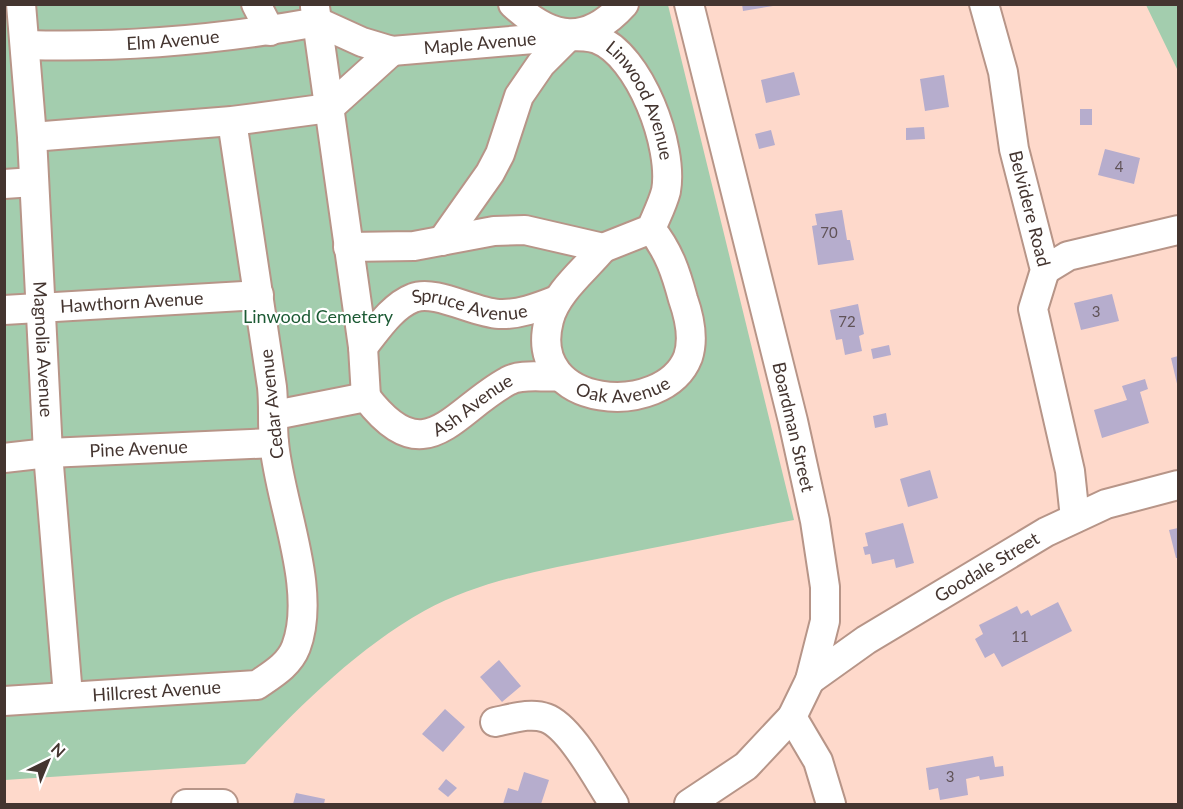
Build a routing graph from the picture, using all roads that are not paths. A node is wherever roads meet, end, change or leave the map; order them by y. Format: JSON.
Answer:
{"nodes":[{"id":1,"x":21,"y":4,"type":"edge"},
{"id":2,"x":256,"y":4,"type":"edge"},
{"id":3,"x":513,"y":4,"type":"edge"},
{"id":4,"x":624,"y":4,"type":"edge"},
{"id":5,"x":689,"y":4,"type":"edge"},
{"id":6,"x":984,"y":4,"type":"edge"},
{"id":7,"x":316,"y":13,"type":"edge"},
{"id":8,"x":270,"y":31,"type":"junction"},
{"id":9,"x":569,"y":36,"type":"junction"},
{"id":10,"x":26,"y":45,"type":"junction"},
{"id":11,"x":392,"y":51,"type":"junction"},
{"id":12,"x":329,"y":108,"type":"junction"},
{"id":13,"x":232,"y":122,"type":"junction"},
{"id":14,"x":32,"y":137,"type":"junction"},
{"id":15,"x":34,"y":182,"type":"junction"},
{"id":16,"x":4,"y":184,"type":"edge"},
{"id":17,"x":651,"y":230,"type":"junction"},
{"id":18,"x":1179,"y":230,"type":"edge"},
{"id":19,"x":442,"y":241,"type":"junction"},
{"id":20,"x":348,"y":248,"type":"junction"},
{"id":21,"x":603,"y":248,"type":"junction"},
{"id":22,"x":1045,"y":270,"type":"junction"},
{"id":23,"x":259,"y":295,"type":"junction"},
{"id":24,"x":557,"y":300,"type":"junction"},
{"id":25,"x":39,"y":309,"type":"junction"},
{"id":26,"x":4,"y":310,"type":"edge"},
{"id":27,"x":363,"y":347,"type":"junction"},
{"id":28,"x":558,"y":376,"type":"junction"},
{"id":29,"x":366,"y":397,"type":"junction"},
{"id":30,"x":274,"y":429,"type":"junction"},
{"id":31,"x":48,"y":453,"type":"junction"},
{"id":32,"x":4,"y":458,"type":"edge"},
{"id":33,"x":1179,"y":485,"type":"edge"},
{"id":34,"x":1075,"y":518,"type":"junction"},
{"id":35,"x":296,"y":649,"type":"joint"},
{"id":36,"x":810,"y":680,"type":"junction"},
{"id":37,"x":68,"y":696,"type":"junction"},
{"id":38,"x":4,"y":701,"type":"edge"},
{"id":39,"x":792,"y":717,"type":"junction"},
{"id":40,"x":495,"y":722,"type":"dead end"},
{"id":41,"x":186,"y":804,"type":"edge"},
{"id":42,"x":223,"y":804,"type":"edge"},
{"id":43,"x":614,"y":804,"type":"edge"},
{"id":44,"x":688,"y":804,"type":"edge"},
{"id":45,"x":831,"y":804,"type":"edge"}],
"edges":[{"from":1,"to":10,"type":"street","name":"Magnolia Avenue"},
{"from":2,"to":8,"type":"street"},
{"from":3,"to":9,"type":"street"},
{"from":4,"to":9,"type":"street"},
{"from":5,"to":36,"type":"street","name":"Boardman Street"},
{"from":6,"to":22,"type":"street","name":"Belvidere Road"},
{"from":7,"to":8,"type":"street","name":"Elm Avenue"},
{"from":7,"to":11,"type":"street","name":"Maple Avenue"},
{"from":7,"to":12,"type":"street"},
{"from":8,"to":10,"type":"street","name":"Elm Avenue"},
{"from":9,"to":11,"type":"street","name":"Maple Avenue"},
{"from":9,"to":17,"type":"street","name":"Linwood Avenue"},
{"from":9,"to":19,"type":"street"},
{"from":10,"to":14,"type":"street","name":"Magnolia Avenue"},
{"from":11,"to":12,"type":"street"},
{"from":12,"to":13,"type":"street"},
{"from":12,"to":20,"type":"street"},
{"from":13,"to":14,"type":"street"},
{"from":13,"to":23,"type":"street","name":"Cedar Avenue"},
{"from":14,"to":15,"type":"street","name":"Magnolia Avenue"},
{"from":15,"to":16,"type":"street"},
{"from":15,"to":25,"type":"street","name":"Magnolia Avenue"},
{"from":17,"to":21,"type":"street"},
{"from":17,"to":28,"type":"street","name":"Oak Avenue"},
{"from":18,"to":22,"type":"street"},
{"from":19,"to":20,"type":"street"},
{"from":19,"to":21,"type":"street"},
{"from":20,"to":27,"type":"street"},
{"from":21,"to":24,"type":"street"},
{"from":22,"to":34,"type":"street","name":"Belvidere Road"},
{"from":23,"to":25,"type":"street","name":"Hawthorn Avenue"},
{"from":23,"to":30,"type":"street","name":"Cedar Avenue"},
{"from":24,"to":27,"type":"street","name":"Spruce Avenue"},
{"from":24,"to":28,"type":"street"},
{"from":25,"to":26,"type":"street","name":"Hawthorn Avenue"},
{"from":25,"to":31,"type":"street","name":"Magnolia Avenue"},
{"from":27,"to":29,"type":"street"},
{"from":28,"to":29,"type":"street","name":"Ash Avenue"},
{"from":29,"to":30,"type":"street","name":"Pine Avenue"},
{"from":30,"to":31,"type":"street","name":"Pine Avenue"},
{"from":30,"to":35,"type":"street","name":"Cedar Avenue"},
{"from":31,"to":32,"type":"street","name":"Pine Avenue"},
{"from":31,"to":37,"type":"street","name":"Magnolia Avenue"},
{"from":33,"to":34,"type":"street","name":"Goodale Street"},
{"from":34,"to":36,"type":"street","name":"Goodale Street"},
{"from":35,"to":37,"type":"street","name":"Hillcrest Avenue"},
{"from":36,"to":39,"type":"street","name":"Boardman Street"},
{"from":37,"to":38,"type":"street","name":"Hillcrest Avenue"},
{"from":39,"to":44,"type":"street","name":"Boardman Street"},
{"from":39,"to":45,"type":"street"},
{"from":40,"to":43,"type":"street"},
{"from":41,"to":42,"type":"street"}]}
